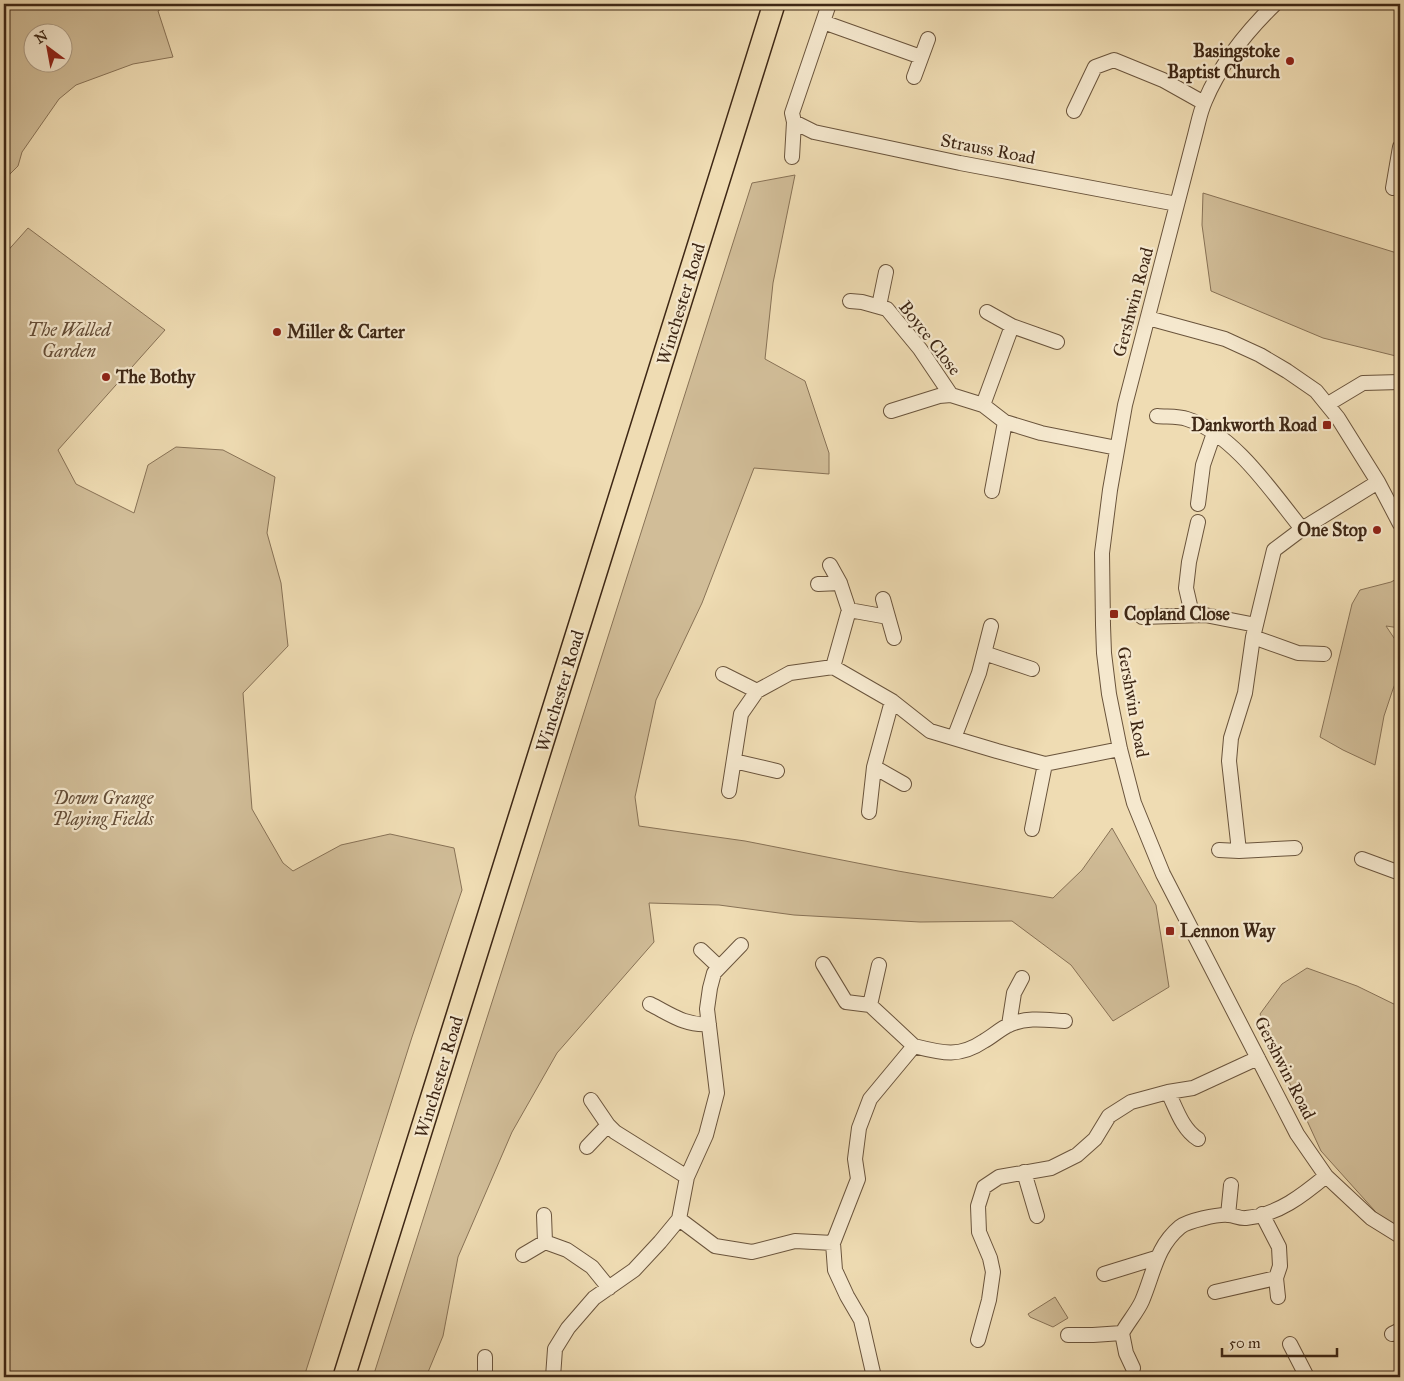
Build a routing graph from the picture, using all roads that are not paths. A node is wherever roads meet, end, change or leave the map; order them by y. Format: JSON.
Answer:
{"nodes":[{"id":1,"x":774,"y":4,"type":"edge"},
{"id":2,"x":829,"y":4,"type":"edge"},
{"id":3,"x":1276,"y":4,"type":"edge"},
{"id":4,"x":824,"y":22,"type":"junction"},
{"id":5,"x":928,"y":39,"type":"dead end"},
{"id":6,"x":921,"y":57,"type":"junction"},
{"id":7,"x":914,"y":78,"type":"dead end"},
{"id":8,"x":1204,"y":103,"type":"junction"},
{"id":9,"x":1074,"y":111,"type":"dead end"},
{"id":10,"x":794,"y":122,"type":"junction"},
{"id":11,"x":1400,"y":152,"type":"edge"},
{"id":12,"x":792,"y":157,"type":"dead end"},
{"id":13,"x":1393,"y":188,"type":"dead end"},
{"id":14,"x":1178,"y":204,"type":"junction"},
{"id":15,"x":886,"y":272,"type":"dead end"},
{"id":16,"x":850,"y":302,"type":"dead end"},
{"id":17,"x":879,"y":306,"type":"junction"},
{"id":18,"x":987,"y":312,"type":"dead end"},
{"id":19,"x":1148,"y":318,"type":"junction"},
{"id":20,"x":1012,"y":326,"type":"junction"},
{"id":21,"x":1057,"y":342,"type":"dead end"},
{"id":22,"x":1400,"y":382,"type":"edge"},
{"id":23,"x":950,"y":395,"type":"junction"},
{"id":24,"x":983,"y":404,"type":"junction"},
{"id":25,"x":1328,"y":404,"type":"junction"},
{"id":26,"x":891,"y":411,"type":"dead end"},
{"id":27,"x":1157,"y":416,"type":"dead end"},
{"id":28,"x":1005,"y":422,"type":"junction"},
{"id":29,"x":1214,"y":433,"type":"junction"},
{"id":30,"x":1117,"y":448,"type":"junction"},
{"id":31,"x":1378,"y":482,"type":"junction"},
{"id":32,"x":992,"y":491,"type":"dead end"},
{"id":33,"x":1198,"y":504,"type":"dead end"},
{"id":34,"x":1198,"y":522,"type":"dead end"},
{"id":35,"x":1400,"y":524,"type":"edge"},
{"id":36,"x":1302,"y":529,"type":"junction"},
{"id":37,"x":830,"y":565,"type":"dead end"},
{"id":38,"x":818,"y":584,"type":"dead end"},
{"id":39,"x":840,"y":584,"type":"junction"},
{"id":40,"x":883,"y":600,"type":"dead end"},
{"id":41,"x":849,"y":610,"type":"junction"},
{"id":42,"x":1192,"y":614,"type":"junction"},
{"id":43,"x":1142,"y":616,"type":"dead end"},
{"id":44,"x":888,"y":617,"type":"junction"},
{"id":45,"x":991,"y":626,"type":"dead end"},
{"id":46,"x":1254,"y":631,"type":"junction"},
{"id":47,"x":894,"y":638,"type":"dead end"},
{"id":48,"x":984,"y":653,"type":"junction"},
{"id":49,"x":1324,"y":654,"type":"dead end"},
{"id":50,"x":832,"y":667,"type":"junction"},
{"id":51,"x":1032,"y":669,"type":"dead end"},
{"id":52,"x":723,"y":674,"type":"dead end"},
{"id":53,"x":757,"y":692,"type":"junction"},
{"id":54,"x":892,"y":701,"type":"junction"},
{"id":55,"x":954,"y":738,"type":"junction"},
{"id":56,"x":1120,"y":748,"type":"junction"},
{"id":57,"x":734,"y":761,"type":"junction"},
{"id":58,"x":1045,"y":764,"type":"junction"},
{"id":59,"x":874,"y":767,"type":"junction"},
{"id":60,"x":777,"y":772,"type":"dead end"},
{"id":61,"x":904,"y":784,"type":"dead end"},
{"id":62,"x":729,"y":791,"type":"dead end"},
{"id":63,"x":869,"y":812,"type":"dead end"},
{"id":64,"x":1032,"y":829,"type":"dead end"},
{"id":65,"x":1295,"y":848,"type":"dead end"},
{"id":66,"x":1219,"y":850,"type":"dead end"},
{"id":67,"x":1239,"y":852,"type":"junction"},
{"id":68,"x":1362,"y":859,"type":"dead end"},
{"id":69,"x":1400,"y":874,"type":"edge"},
{"id":70,"x":742,"y":945,"type":"dead end"},
{"id":71,"x":701,"y":950,"type":"dead end"},
{"id":72,"x":823,"y":964,"type":"dead end"},
{"id":73,"x":879,"y":965,"type":"dead end"},
{"id":74,"x":719,"y":967,"type":"junction"},
{"id":75,"x":1022,"y":978,"type":"dead end"},
{"id":76,"x":650,"y":1004,"type":"dead end"},
{"id":77,"x":870,"y":1005,"type":"junction"},
{"id":78,"x":1065,"y":1021,"type":"dead end"},
{"id":79,"x":709,"y":1024,"type":"junction"},
{"id":80,"x":1009,"y":1025,"type":"junction"},
{"id":81,"x":914,"y":1046,"type":"junction"},
{"id":82,"x":1258,"y":1058,"type":"junction"},
{"id":83,"x":1168,"y":1092,"type":"junction"},
{"id":84,"x":591,"y":1100,"type":"dead end"},
{"id":85,"x":608,"y":1126,"type":"junction"},
{"id":86,"x":1198,"y":1140,"type":"dead end"},
{"id":87,"x":587,"y":1147,"type":"dead end"},
{"id":88,"x":1024,"y":1172,"type":"junction"},
{"id":89,"x":1326,"y":1176,"type":"junction"},
{"id":90,"x":687,"y":1178,"type":"junction"},
{"id":91,"x":1231,"y":1185,"type":"dead end"},
{"id":92,"x":1262,"y":1214,"type":"junction"},
{"id":93,"x":544,"y":1215,"type":"dead end"},
{"id":94,"x":1228,"y":1215,"type":"junction"},
{"id":95,"x":1037,"y":1216,"type":"dead end"},
{"id":96,"x":678,"y":1219,"type":"junction"},
{"id":97,"x":1400,"y":1236,"type":"edge"},
{"id":98,"x":545,"y":1242,"type":"junction"},
{"id":99,"x":833,"y":1243,"type":"junction"},
{"id":100,"x":523,"y":1255,"type":"dead end"},
{"id":101,"x":1156,"y":1258,"type":"junction"},
{"id":102,"x":1104,"y":1274,"type":"dead end"},
{"id":103,"x":1276,"y":1278,"type":"junction"},
{"id":104,"x":608,"y":1288,"type":"junction"},
{"id":105,"x":1215,"y":1292,"type":"dead end"},
{"id":106,"x":1278,"y":1297,"type":"dead end"},
{"id":107,"x":1122,"y":1333,"type":"junction"},
{"id":108,"x":1068,"y":1335,"type":"dead end"},
{"id":109,"x":978,"y":1340,"type":"dead end"},
{"id":110,"x":1290,"y":1344,"type":"dead end"},
{"id":111,"x":485,"y":1357,"type":"dead end"},
{"id":112,"x":1133,"y":1368,"type":"dead end"},
{"id":113,"x":344,"y":1377,"type":"edge"},
{"id":114,"x":485,"y":1377,"type":"edge"},
{"id":115,"x":553,"y":1377,"type":"edge"},
{"id":116,"x":874,"y":1377,"type":"edge"},
{"id":117,"x":1306,"y":1377,"type":"edge"}],
"edges":[{"from":1,"to":113,"type":"main road","name":"Winchester Road"},
{"from":2,"to":4,"type":"street"},
{"from":3,"to":8,"type":"street","name":"Gershwin Road"},
{"from":4,"to":6,"type":"street"},
{"from":4,"to":10,"type":"street"},
{"from":5,"to":6,"type":"street"},
{"from":6,"to":7,"type":"street"},
{"from":8,"to":9,"type":"street"},
{"from":8,"to":14,"type":"street","name":"Gershwin Road"},
{"from":10,"to":12,"type":"street"},
{"from":10,"to":14,"type":"street","name":"Strauss Road"},
{"from":11,"to":13,"type":"street"},
{"from":14,"to":19,"type":"street","name":"Gershwin Road"},
{"from":15,"to":17,"type":"street","name":"Boyce Close"},
{"from":16,"to":17,"type":"street","name":"Boyce Close"},
{"from":17,"to":23,"type":"street","name":"Boyce Close"},
{"from":18,"to":20,"type":"street"},
{"from":19,"to":25,"type":"street"},
{"from":19,"to":30,"type":"street","name":"Gershwin Road"},
{"from":20,"to":21,"type":"street"},
{"from":20,"to":24,"type":"street"},
{"from":22,"to":25,"type":"street"},
{"from":23,"to":24,"type":"street","name":"Boyce Close"},
{"from":23,"to":26,"type":"street","name":"Boyce Close"},
{"from":24,"to":28,"type":"street","name":"Boyce Close"},
{"from":25,"to":31,"type":"street"},
{"from":27,"to":29,"type":"street"},
{"from":28,"to":30,"type":"street","name":"Boyce Close"},
{"from":28,"to":32,"type":"street"},
{"from":29,"to":33,"type":"street"},
{"from":29,"to":36,"type":"street"},
{"from":30,"to":56,"type":"street","name":"Gershwin Road"},
{"from":31,"to":35,"type":"street"},
{"from":31,"to":36,"type":"street"},
{"from":34,"to":42,"type":"street"},
{"from":36,"to":46,"type":"street"},
{"from":37,"to":39,"type":"street"},
{"from":38,"to":39,"type":"street"},
{"from":39,"to":41,"type":"street"},
{"from":40,"to":44,"type":"street"},
{"from":41,"to":44,"type":"street"},
{"from":41,"to":50,"type":"street"},
{"from":42,"to":43,"type":"street"},
{"from":42,"to":46,"type":"street"},
{"from":44,"to":47,"type":"street"},
{"from":45,"to":48,"type":"street"},
{"from":46,"to":49,"type":"street"},
{"from":46,"to":67,"type":"street"},
{"from":48,"to":51,"type":"street"},
{"from":48,"to":55,"type":"street"},
{"from":50,"to":53,"type":"street"},
{"from":50,"to":54,"type":"street"},
{"from":52,"to":53,"type":"street"},
{"from":53,"to":57,"type":"street"},
{"from":54,"to":55,"type":"street"},
{"from":54,"to":59,"type":"street"},
{"from":55,"to":58,"type":"street"},
{"from":56,"to":58,"type":"street"},
{"from":56,"to":82,"type":"street","name":"Gershwin Road"},
{"from":57,"to":60,"type":"street"},
{"from":57,"to":62,"type":"street"},
{"from":58,"to":64,"type":"street"},
{"from":59,"to":61,"type":"street"},
{"from":59,"to":63,"type":"street"},
{"from":65,"to":67,"type":"street"},
{"from":66,"to":67,"type":"street"},
{"from":68,"to":69,"type":"street"},
{"from":70,"to":74,"type":"street"},
{"from":71,"to":74,"type":"street"},
{"from":72,"to":77,"type":"street"},
{"from":73,"to":77,"type":"street"},
{"from":74,"to":79,"type":"street"},
{"from":75,"to":80,"type":"street"},
{"from":76,"to":79,"type":"street"},
{"from":77,"to":81,"type":"street"},
{"from":78,"to":80,"type":"street"},
{"from":79,"to":90,"type":"street"},
{"from":80,"to":81,"type":"street"},
{"from":81,"to":99,"type":"street"},
{"from":82,"to":83,"type":"street"},
{"from":82,"to":89,"type":"street","name":"Gershwin Road"},
{"from":83,"to":86,"type":"street"},
{"from":83,"to":88,"type":"street"},
{"from":84,"to":85,"type":"street"},
{"from":85,"to":87,"type":"street"},
{"from":85,"to":90,"type":"street"},
{"from":88,"to":95,"type":"street"},
{"from":88,"to":109,"type":"street"},
{"from":89,"to":92,"type":"street"},
{"from":89,"to":97,"type":"street","name":"Gershwin Road"},
{"from":90,"to":96,"type":"street"},
{"from":91,"to":94,"type":"street"},
{"from":92,"to":94,"type":"street"},
{"from":92,"to":103,"type":"street"},
{"from":93,"to":98,"type":"street"},
{"from":94,"to":101,"type":"street"},
{"from":96,"to":99,"type":"street"},
{"from":96,"to":104,"type":"street"},
{"from":98,"to":100,"type":"street"},
{"from":98,"to":104,"type":"street"},
{"from":99,"to":116,"type":"street"},
{"from":101,"to":102,"type":"street"},
{"from":101,"to":107,"type":"street"},
{"from":103,"to":105,"type":"street"},
{"from":103,"to":106,"type":"street"},
{"from":104,"to":115,"type":"street"},
{"from":107,"to":108,"type":"street"},
{"from":107,"to":112,"type":"street"},
{"from":110,"to":117,"type":"street"},
{"from":111,"to":114,"type":"street"}]}
